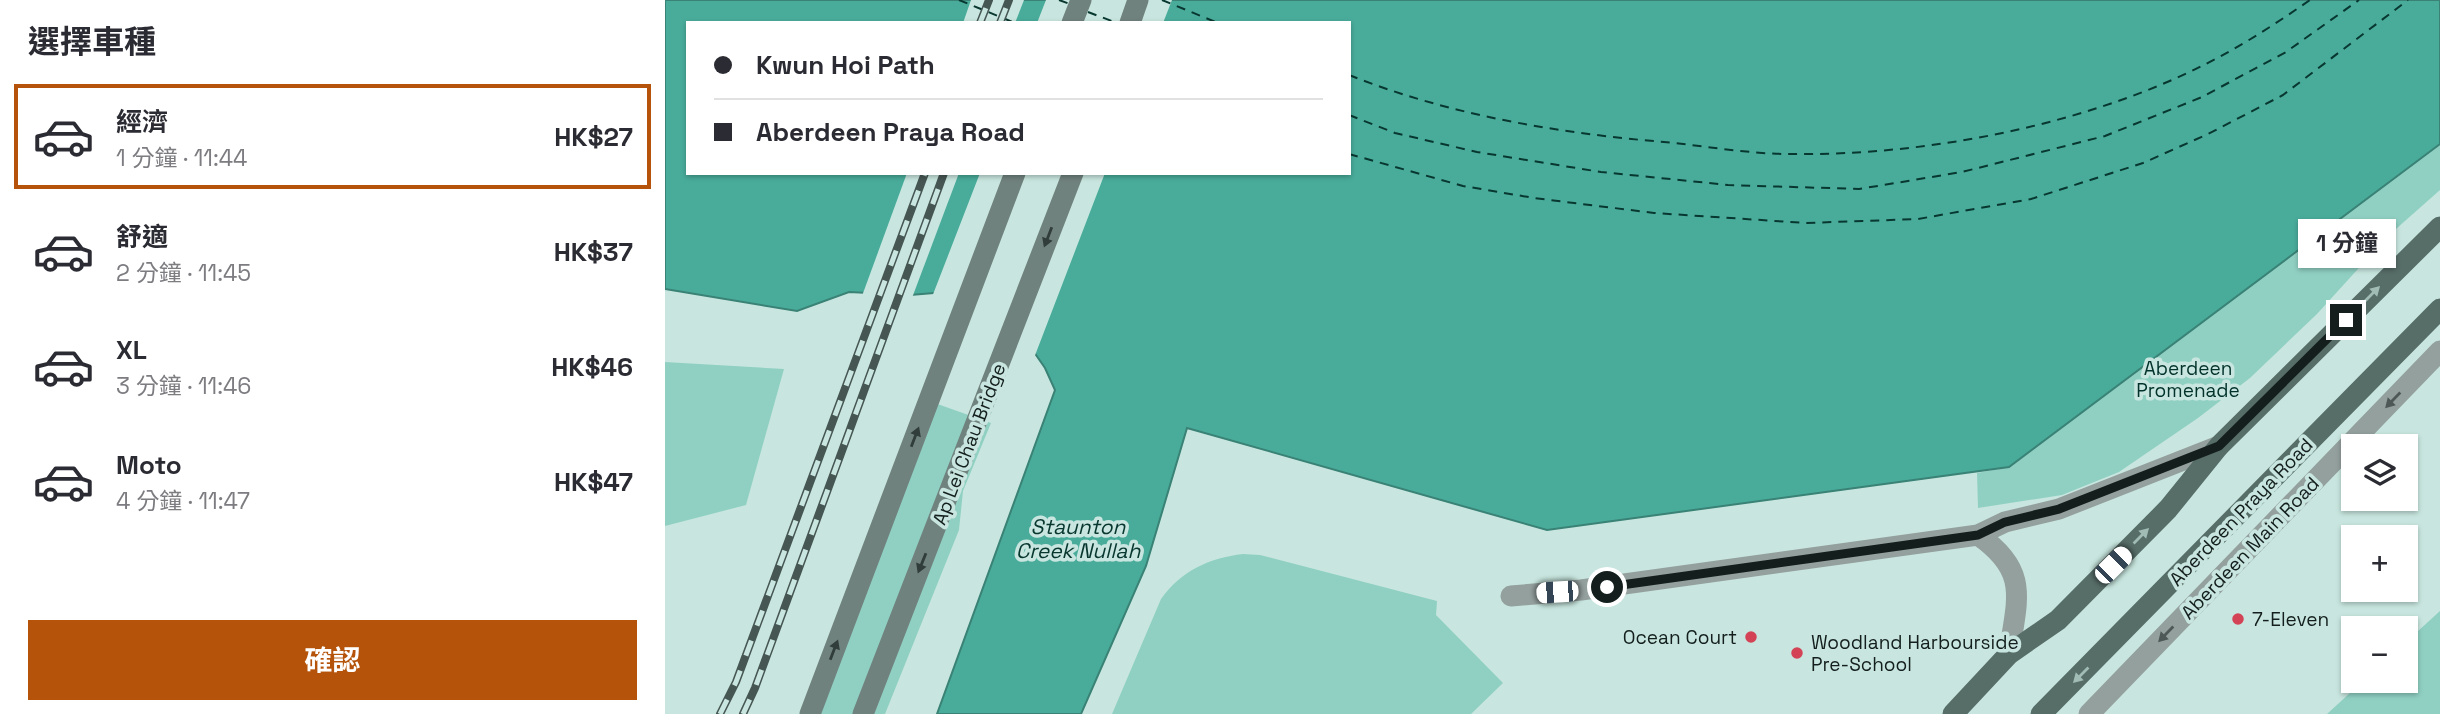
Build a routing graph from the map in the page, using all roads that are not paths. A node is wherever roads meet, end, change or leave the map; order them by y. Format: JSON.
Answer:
{"nodes":[{"id":1,"x":1081,"y":0,"type":"edge"},
{"id":2,"x":1138,"y":0,"type":"edge"},
{"id":3,"x":1073,"y":21,"type":"edge"},
{"id":4,"x":1131,"y":21,"type":"edge"},
{"id":5,"x":1014,"y":175,"type":"edge"},
{"id":6,"x":1072,"y":175,"type":"edge"},
{"id":7,"x":2440,"y":227,"type":"edge"},
{"id":8,"x":2440,"y":309,"type":"edge"},
{"id":9,"x":2440,"y":351,"type":"edge"},
{"id":10,"x":2219,"y":446,"type":"junction"},
{"id":11,"x":1978,"y":535,"type":"junction"},
{"id":12,"x":1511,"y":596,"type":"dead end"},
{"id":13,"x":2009,"y":653,"type":"junction"},
{"id":14,"x":810,"y":714,"type":"edge"},
{"id":15,"x":863,"y":714,"type":"edge"},
{"id":16,"x":1953,"y":714,"type":"edge"},
{"id":17,"x":2041,"y":714,"type":"edge"},
{"id":18,"x":2089,"y":714,"type":"edge"}],
"edges":[{"from":1,"to":3,"type":"main road"},
{"from":2,"to":4,"type":"main road"},
{"from":14,"to":5,"type":"main road","one_way":true},
{"from":6,"to":15,"type":"main road","name":"Ap Lei Chau Bridge","one_way":true},
{"from":10,"to":7,"type":"main road","one_way":true},
{"from":8,"to":17,"type":"main road","name":"Aberdeen Praya Road","one_way":true},
{"from":9,"to":18,"type":"street","name":"Aberdeen Main Road","one_way":true},
{"from":10,"to":11,"type":"street"},
{"from":13,"to":10,"type":"main road","one_way":true},
{"from":11,"to":12,"type":"street"},
{"from":11,"to":13,"type":"street"},
{"from":13,"to":16,"type":"main road"}]}
